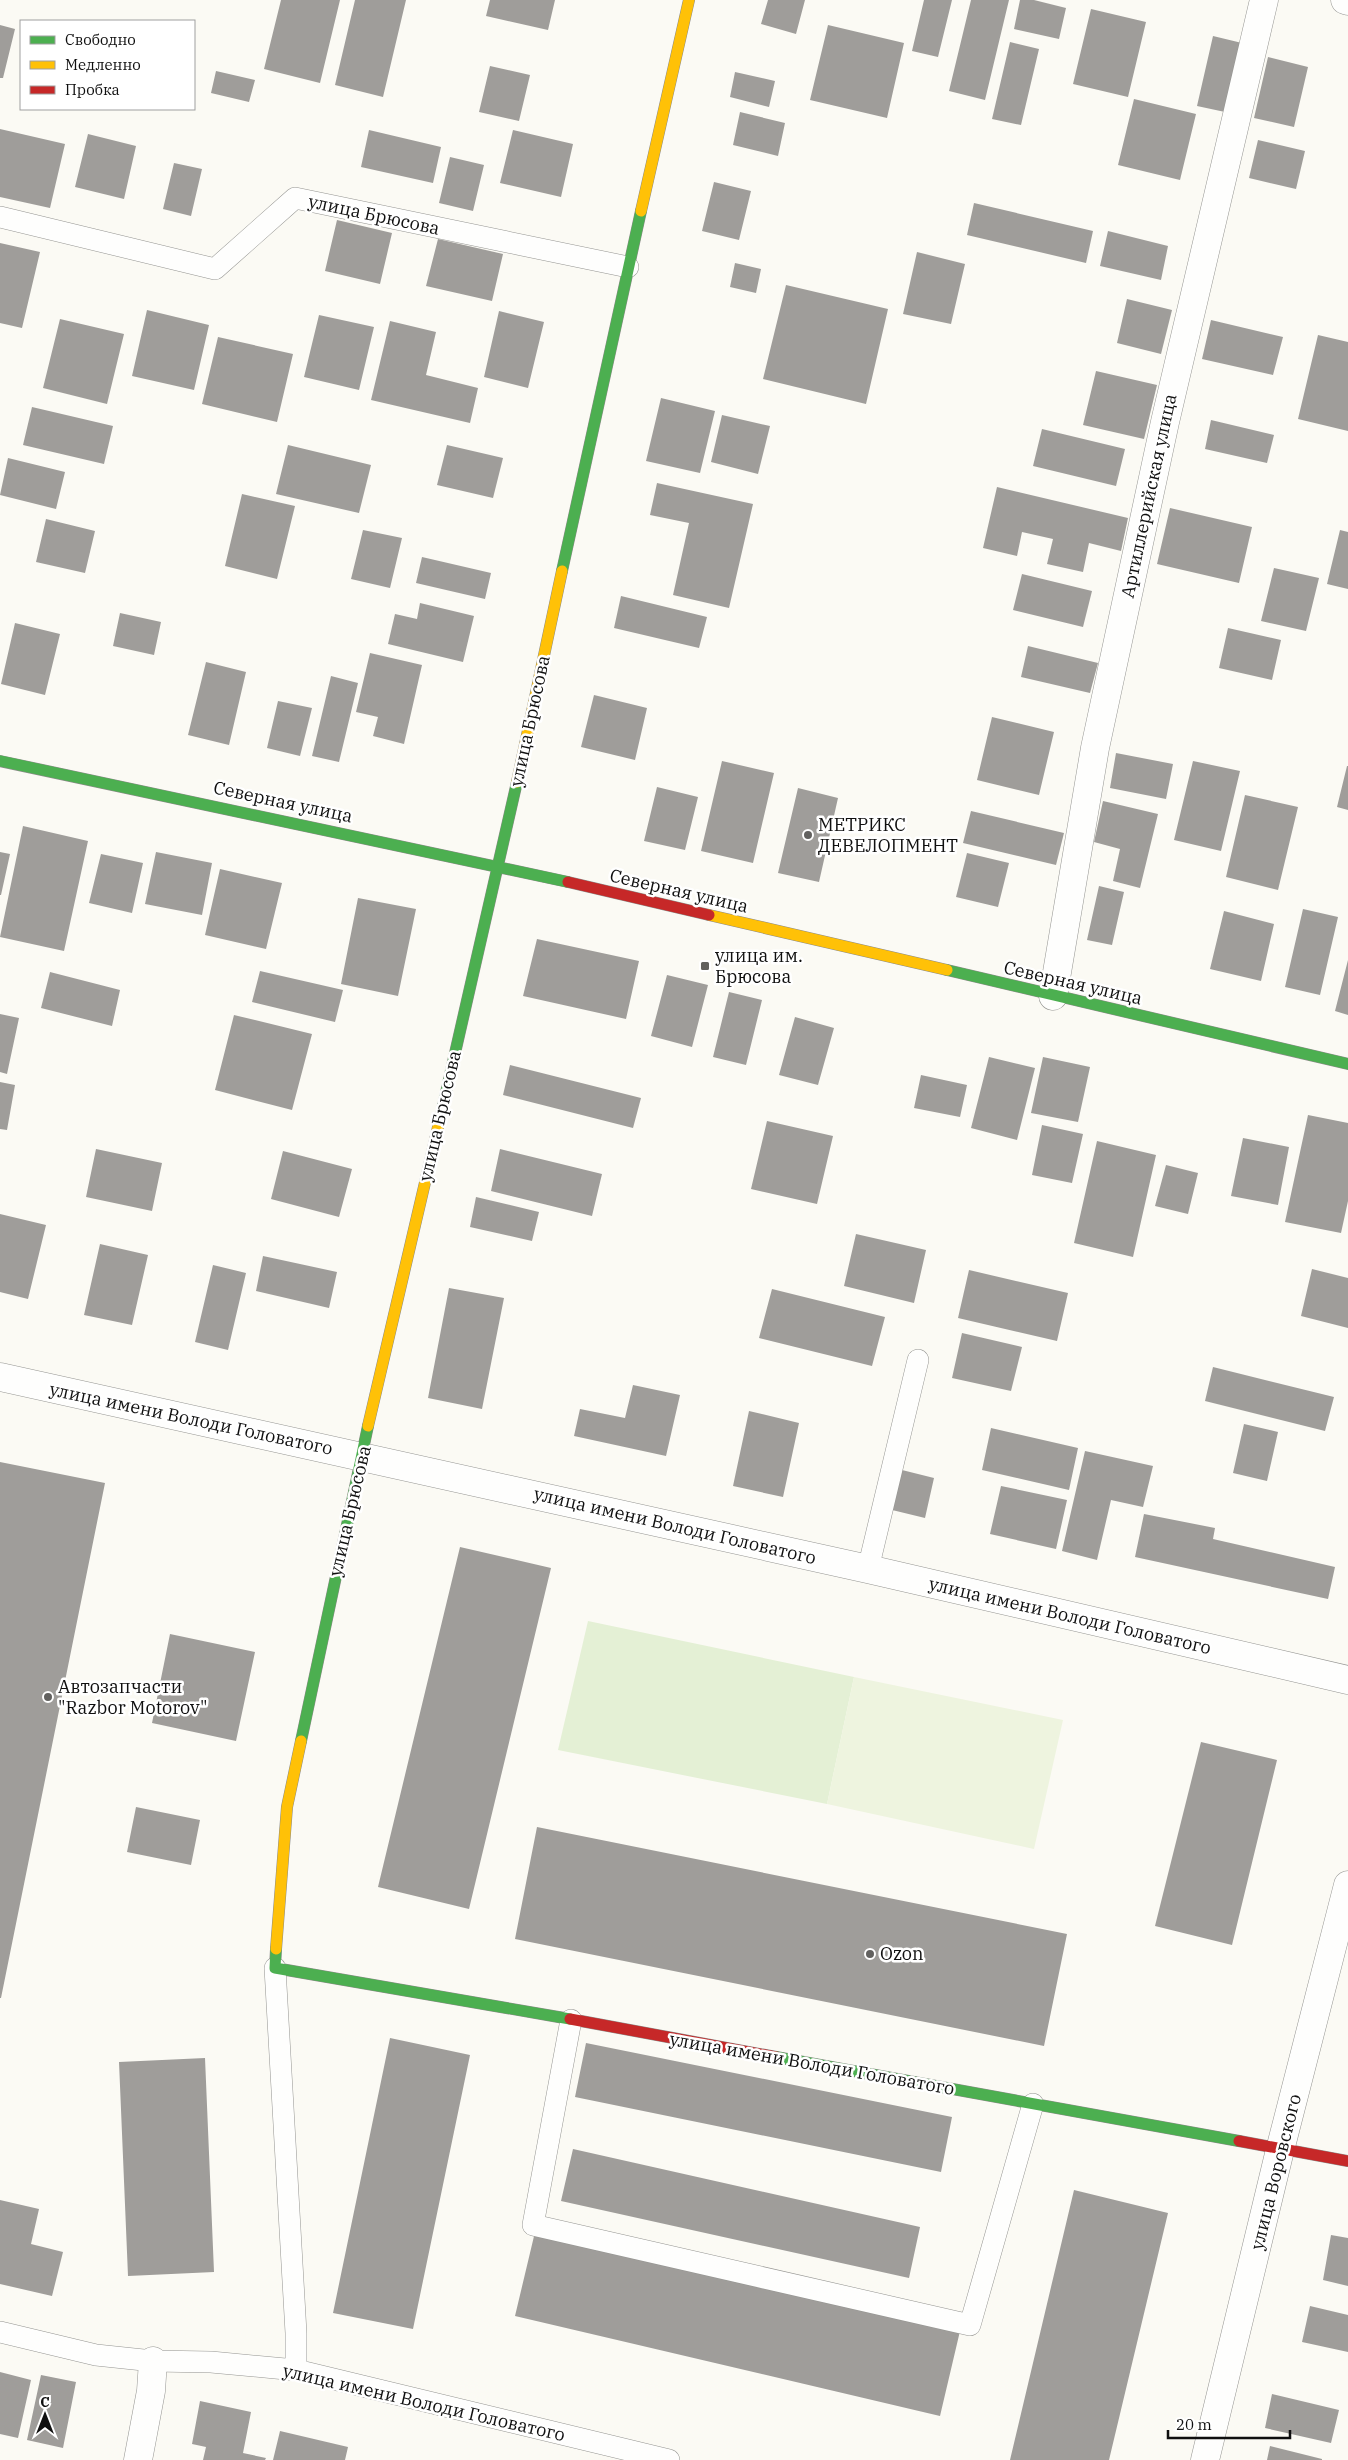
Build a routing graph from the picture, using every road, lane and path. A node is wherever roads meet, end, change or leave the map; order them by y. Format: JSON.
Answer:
{"nodes":[{"id":1,"x":689,"y":0,"type":"edge"},
{"id":2,"x":1264,"y":0,"type":"edge"},
{"id":3,"x":0,"y":218,"type":"edge"},
{"id":4,"x":628,"y":267,"type":"junction"},
{"id":5,"x":0,"y":761,"type":"edge"},
{"id":6,"x":499,"y":866,"type":"junction"},
{"id":7,"x":1053,"y":996,"type":"junction"},
{"id":8,"x":1348,"y":1064,"type":"edge"},
{"id":9,"x":918,"y":1360,"type":"dead end"},
{"id":10,"x":0,"y":1377,"type":"edge"},
{"id":11,"x":362,"y":1456,"type":"junction"},
{"id":12,"x":868,"y":1569,"type":"junction"},
{"id":13,"x":1348,"y":1680,"type":"edge"},
{"id":14,"x":1348,"y":1885,"type":"edge"},
{"id":15,"x":275,"y":1968,"type":"junction"},
{"id":16,"x":571,"y":2020,"type":"junction"},
{"id":17,"x":1033,"y":2104,"type":"junction"},
{"id":18,"x":1280,"y":2150,"type":"junction"},
{"id":19,"x":1348,"y":2161,"type":"edge"},
{"id":20,"x":0,"y":2332,"type":"edge"},
{"id":21,"x":153,"y":2361,"type":"junction"},
{"id":22,"x":296,"y":2370,"type":"junction"},
{"id":23,"x":138,"y":2460,"type":"edge"},
{"id":24,"x":670,"y":2460,"type":"edge"},
{"id":25,"x":1205,"y":2460,"type":"edge"}],
"edges":[{"from":1,"to":4,"type":"street","name":"улица Брюсова"},
{"from":2,"to":7,"type":"street","name":"Артиллерийская улица"},
{"from":3,"to":4,"type":"lane","name":"улица Брюсова"},
{"from":4,"to":6,"type":"street","name":"улица Брюсова"},
{"from":5,"to":6,"type":"street","name":"Северная улица"},
{"from":6,"to":7,"type":"street","name":"Северная улица"},
{"from":6,"to":11,"type":"street","name":"улица Брюсова"},
{"from":7,"to":8,"type":"street","name":"Северная улица"},
{"from":9,"to":12,"type":"lane"},
{"from":10,"to":11,"type":"street","name":"улица имени Володи Головатого"},
{"from":11,"to":12,"type":"street","name":"улица имени Володи Головатого"},
{"from":11,"to":15,"type":"street","name":"улица Брюсова"},
{"from":12,"to":13,"type":"street","name":"улица имени Володи Головатого"},
{"from":14,"to":18,"type":"street","name":"улица Воровского"},
{"from":15,"to":16,"type":"street","name":"улица имени Володи Головатого"},
{"from":15,"to":22,"type":"lane"},
{"from":16,"to":17,"type":"street","name":"улица имени Володи Головатого"},
{"from":16,"to":17,"type":"lane"},
{"from":17,"to":18,"type":"street","name":"улица имени Володи Головатого"},
{"from":18,"to":19,"type":"street","name":"улица имени Володи Головатого"},
{"from":18,"to":25,"type":"street","name":"улица Воровского"},
{"from":20,"to":21,"type":"lane","name":"улица имени Володи Головатого"},
{"from":21,"to":22,"type":"lane","name":"улица имени Володи Головатого"},
{"from":21,"to":23,"type":"street"},
{"from":22,"to":24,"type":"lane","name":"улица имени Володи Головатого"}]}
